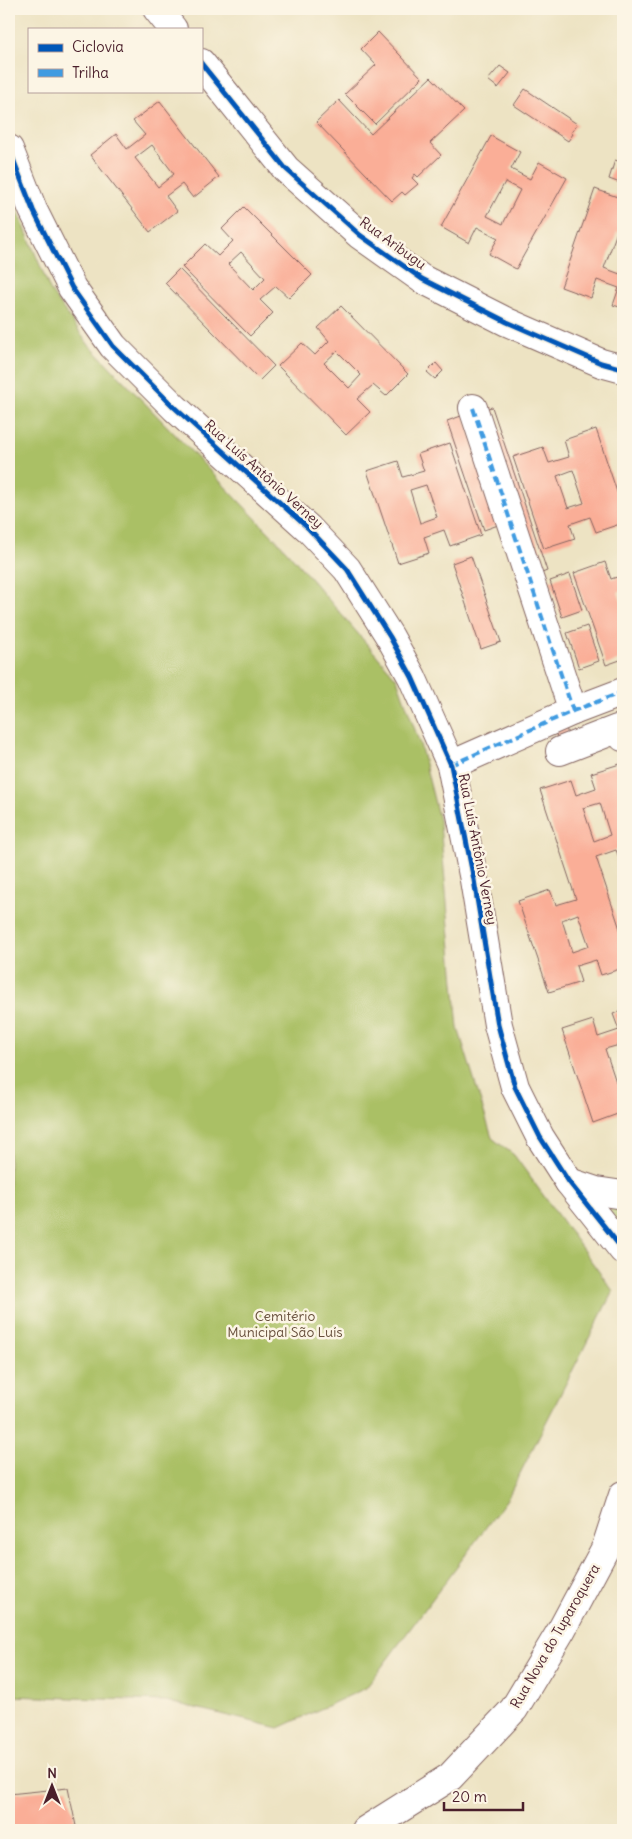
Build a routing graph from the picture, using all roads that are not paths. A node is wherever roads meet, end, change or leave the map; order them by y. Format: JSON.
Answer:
{"nodes":[{"id":1,"x":157,"y":9,"type":"edge"},
{"id":2,"x":172,"y":28,"type":"edge"},
{"id":3,"x":202,"y":64,"type":"edge"},
{"id":4,"x":9,"y":149,"type":"edge"},
{"id":5,"x":623,"y":369,"type":"edge"},
{"id":6,"x":473,"y":408,"type":"dead end"},
{"id":7,"x":623,"y":692,"type":"edge"},
{"id":8,"x":573,"y":711,"type":"junction"},
{"id":9,"x":623,"y":737,"type":"edge"},
{"id":10,"x":560,"y":751,"type":"dead end"},
{"id":11,"x":451,"y":765,"type":"junction"},
{"id":12,"x":568,"y":1182,"type":"junction"},
{"id":13,"x":623,"y":1195,"type":"edge"},
{"id":14,"x":623,"y":1250,"type":"edge"},
{"id":15,"x":623,"y":1495,"type":"edge"},
{"id":16,"x":366,"y":1830,"type":"edge"}],
"edges":[{"from":1,"to":2,"type":"street"},
{"from":3,"to":5,"type":"street","name":"Rua Aribugu"},
{"from":4,"to":11,"type":"street","name":"Rua Luís Antônio Verney"},
{"from":6,"to":8,"type":"street"},
{"from":7,"to":8,"type":"street"},
{"from":8,"to":11,"type":"street"},
{"from":9,"to":10,"type":"street"},
{"from":11,"to":12,"type":"street","name":"Rua Luís Antônio Verney"},
{"from":12,"to":13,"type":"street"},
{"from":12,"to":14,"type":"street","name":"Rua Luís Antônio Verney"},
{"from":15,"to":16,"type":"street","name":"Rua Nova do Tuparoquera"}]}
